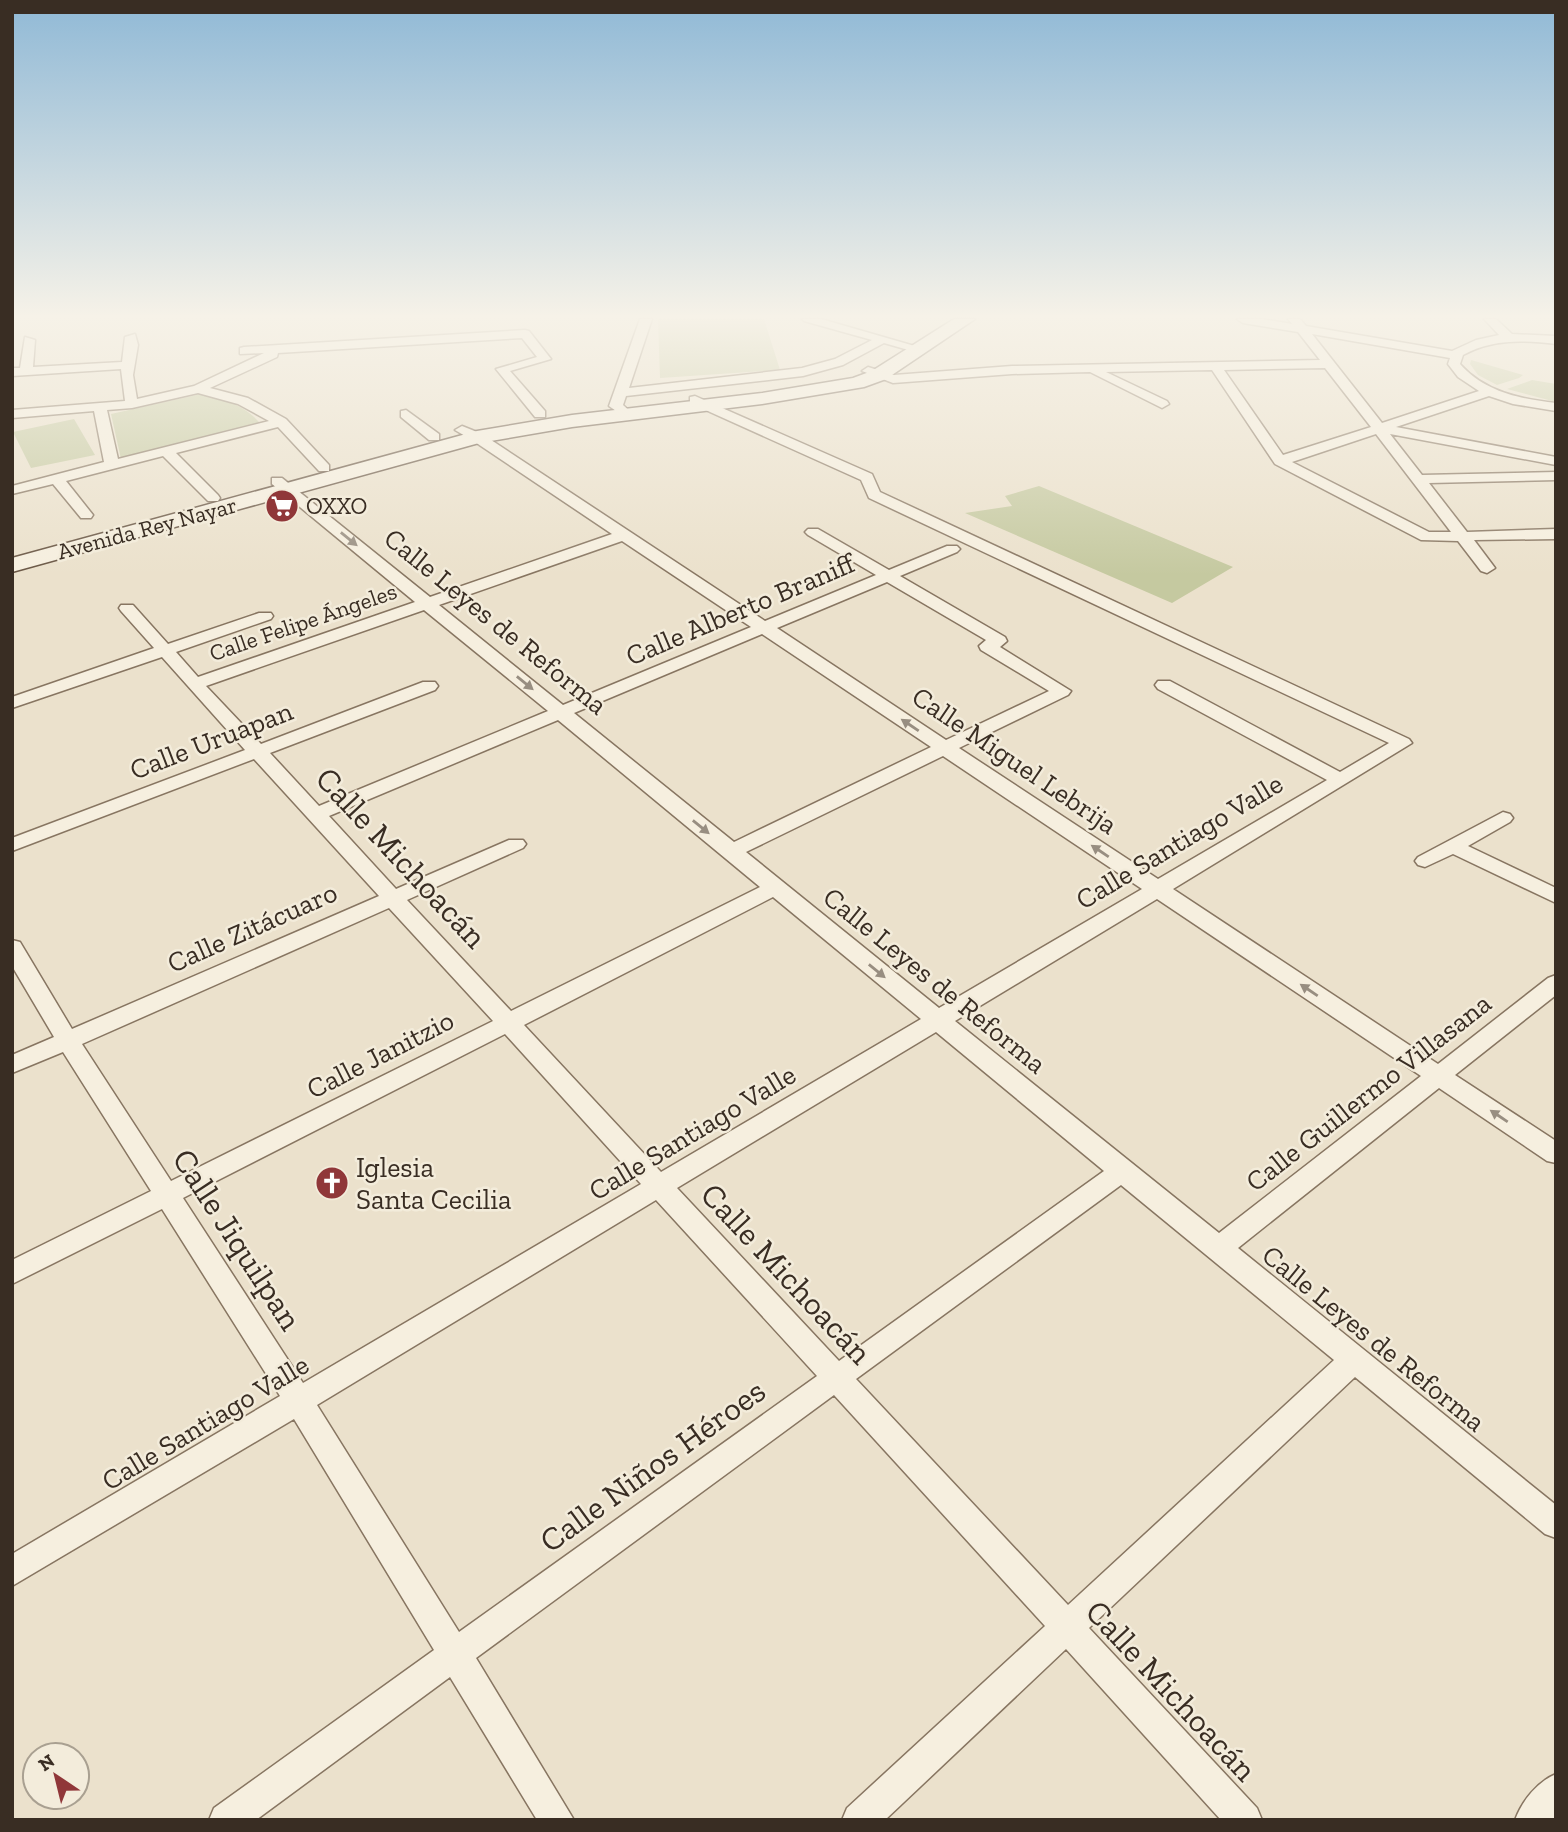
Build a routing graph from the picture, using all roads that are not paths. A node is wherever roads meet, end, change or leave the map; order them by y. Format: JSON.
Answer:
{"nodes":[{"id":1,"x":127,"y":404,"type":"edge"},
{"id":2,"x":249,"y":404,"type":"edge"},
{"id":3,"x":532,"y":404,"type":"edge"},
{"id":4,"x":617,"y":404,"type":"edge"},
{"id":5,"x":619,"y":404,"type":"edge"},
{"id":6,"x":704,"y":404,"type":"edge"},
{"id":7,"x":1242,"y":404,"type":"edge"},
{"id":8,"x":1359,"y":404,"type":"edge"},
{"id":9,"x":1450,"y":404,"type":"edge"},
{"id":10,"x":100,"y":407,"type":"junction"},
{"id":11,"x":12,"y":414,"type":"edge"},
{"id":12,"x":406,"y":414,"type":"dead end"},
{"id":13,"x":540,"y":414,"type":"junction"},
{"id":14,"x":281,"y":422,"type":"junction"},
{"id":15,"x":1377,"y":428,"type":"junction"},
{"id":16,"x":470,"y":433,"type":"junction"},
{"id":17,"x":434,"y":437,"type":"junction"},
{"id":18,"x":166,"y":451,"type":"junction"},
{"id":19,"x":1280,"y":461,"type":"junction"},
{"id":20,"x":1556,"y":461,"type":"edge"},
{"id":21,"x":112,"y":465,"type":"junction"},
{"id":22,"x":324,"y":468,"type":"junction"},
{"id":23,"x":1556,"y":476,"type":"edge"},
{"id":24,"x":57,"y":479,"type":"junction"},
{"id":25,"x":1417,"y":479,"type":"junction"},
{"id":26,"x":282,"y":485,"type":"junction"},
{"id":27,"x":12,"y":490,"type":"edge"},
{"id":28,"x":214,"y":498,"type":"junction"},
{"id":29,"x":86,"y":515,"type":"dead end"},
{"id":30,"x":813,"y":532,"type":"dead end"},
{"id":31,"x":1556,"y":534,"type":"edge"},
{"id":32,"x":625,"y":535,"type":"junction"},
{"id":33,"x":1462,"y":536,"type":"junction"},
{"id":34,"x":953,"y":549,"type":"dead end"},
{"id":35,"x":12,"y":552,"type":"edge"},
{"id":36,"x":12,"y":565,"type":"edge"},
{"id":37,"x":1487,"y":568,"type":"dead end"},
{"id":38,"x":886,"y":577,"type":"junction"},
{"id":39,"x":427,"y":603,"type":"junction"},
{"id":40,"x":127,"y":608,"type":"dead end"},
{"id":41,"x":265,"y":617,"type":"dead end"},
{"id":42,"x":764,"y":628,"type":"junction"},
{"id":43,"x":164,"y":651,"type":"junction"},
{"id":44,"x":195,"y":684,"type":"junction"},
{"id":45,"x":1164,"y":685,"type":"dead end"},
{"id":46,"x":429,"y":686,"type":"dead end"},
{"id":47,"x":12,"y":703,"type":"edge"},
{"id":48,"x":560,"y":712,"type":"junction"},
{"id":49,"x":943,"y":747,"type":"junction"},
{"id":50,"x":257,"y":752,"type":"junction"},
{"id":51,"x":1341,"y":780,"type":"junction"},
{"id":52,"x":315,"y":814,"type":"junction"},
{"id":53,"x":1503,"y":818,"type":"dead end"},
{"id":54,"x":516,"y":844,"type":"dead end"},
{"id":55,"x":12,"y":845,"type":"edge"},
{"id":56,"x":1452,"y":846,"type":"junction"},
{"id":57,"x":731,"y":851,"type":"junction"},
{"id":58,"x":1425,"y":861,"type":"dead end"},
{"id":59,"x":775,"y":888,"type":"junction"},
{"id":60,"x":1157,"y":889,"type":"junction"},
{"id":61,"x":1556,"y":896,"type":"edge"},
{"id":62,"x":392,"y":898,"type":"junction"},
{"id":63,"x":12,"y":947,"type":"edge"},
{"id":64,"x":1556,"y":983,"type":"edge"},
{"id":65,"x":938,"y":1020,"type":"junction"},
{"id":66,"x":508,"y":1023,"type":"junction"},
{"id":67,"x":68,"y":1041,"type":"junction"},
{"id":68,"x":12,"y":1065,"type":"edge"},
{"id":69,"x":1438,"y":1076,"type":"junction"},
{"id":70,"x":1556,"y":1154,"type":"edge"},
{"id":71,"x":1122,"y":1171,"type":"junction"},
{"id":72,"x":659,"y":1186,"type":"junction"},
{"id":73,"x":168,"y":1194,"type":"junction"},
{"id":74,"x":1218,"y":1249,"type":"junction"},
{"id":75,"x":12,"y":1273,"type":"edge"},
{"id":76,"x":1354,"y":1360,"type":"junction"},
{"id":77,"x":836,"y":1378,"type":"junction"},
{"id":78,"x":299,"y":1401,"type":"junction"},
{"id":79,"x":1556,"y":1524,"type":"edge"},
{"id":80,"x":12,"y":1571,"type":"edge"},
{"id":81,"x":1066,"y":1627,"type":"junction"},
{"id":82,"x":456,"y":1653,"type":"junction"},
{"id":83,"x":1556,"y":1791,"type":"edge"},
{"id":84,"x":226,"y":1820,"type":"edge"},
{"id":85,"x":557,"y":1820,"type":"edge"},
{"id":86,"x":859,"y":1820,"type":"edge"},
{"id":87,"x":1245,"y":1820,"type":"edge"},
{"id":88,"x":1532,"y":1820,"type":"edge"}],
"edges":[{"from":1,"to":10,"type":"street"},
{"from":2,"to":14,"type":"street"},
{"from":3,"to":13,"type":"street"},
{"from":4,"to":13,"type":"main road","name":"Avenida Rey Nayar"},
{"from":5,"to":16,"type":"main road","name":"Avenida Rey Nayar"},
{"from":6,"to":51,"type":"street","name":"Calle Santiago Valle"},
{"from":7,"to":19,"type":"street"},
{"from":8,"to":15,"type":"street"},
{"from":9,"to":15,"type":"street"},
{"from":10,"to":11,"type":"street"},
{"from":10,"to":21,"type":"street"},
{"from":12,"to":17,"type":"street"},
{"from":13,"to":16,"type":"main road","name":"Avenida Rey Nayar"},
{"from":14,"to":18,"type":"street"},
{"from":14,"to":22,"type":"street"},
{"from":15,"to":19,"type":"street"},
{"from":15,"to":20,"type":"street"},
{"from":15,"to":25,"type":"street"},
{"from":16,"to":17,"type":"main road","name":"Avenida Rey Nayar"},
{"from":16,"to":26,"type":"main road","name":"Avenida Rey Nayar"},
{"from":16,"to":32,"type":"street","name":"Calle Miguel Lebrija"},
{"from":17,"to":22,"type":"main road","name":"Avenida Rey Nayar"},
{"from":18,"to":21,"type":"street"},
{"from":18,"to":28,"type":"street"},
{"from":19,"to":33,"type":"street"},
{"from":21,"to":24,"type":"street"},
{"from":22,"to":26,"type":"main road","name":"Avenida Rey Nayar"},
{"from":23,"to":25,"type":"street"},
{"from":24,"to":27,"type":"street"},
{"from":24,"to":29,"type":"street"},
{"from":25,"to":33,"type":"street"},
{"from":26,"to":28,"type":"main road","name":"Avenida Rey Nayar"},
{"from":26,"to":36,"type":"main road","name":"Avenida Rey Nayar"},
{"from":26,"to":39,"type":"street","name":"Calle Leyes de Reforma","one_way":true},
{"from":28,"to":35,"type":"main road","name":"Avenida Rey Nayar"},
{"from":30,"to":38,"type":"street"},
{"from":31,"to":33,"type":"street"},
{"from":32,"to":39,"type":"street","name":"Calle Felipe Ángeles"},
{"from":32,"to":42,"type":"street","name":"Calle Miguel Lebrija"},
{"from":33,"to":37,"type":"street"},
{"from":34,"to":38,"type":"street","name":"Calle Alberto Braniff"},
{"from":38,"to":42,"type":"street","name":"Calle Alberto Braniff"},
{"from":38,"to":49,"type":"street"},
{"from":39,"to":44,"type":"street","name":"Calle Felipe Ángeles"},
{"from":39,"to":48,"type":"street","name":"Calle Leyes de Reforma","one_way":true},
{"from":40,"to":43,"type":"street","name":"Calle Michoacán"},
{"from":41,"to":43,"type":"street"},
{"from":42,"to":48,"type":"street","name":"Calle Alberto Braniff"},
{"from":49,"to":42,"type":"street","name":"Calle Miguel Lebrija","one_way":true},
{"from":43,"to":44,"type":"street","name":"Calle Michoacán"},
{"from":43,"to":47,"type":"street"},
{"from":44,"to":50,"type":"street","name":"Calle Michoacán"},
{"from":45,"to":51,"type":"street"},
{"from":46,"to":50,"type":"street","name":"Calle Uruapan"},
{"from":48,"to":52,"type":"street","name":"Calle Alberto Braniff"},
{"from":48,"to":57,"type":"street","name":"Calle Leyes de Reforma","one_way":true},
{"from":49,"to":57,"type":"street"},
{"from":60,"to":49,"type":"street","name":"Calle Miguel Lebrija","one_way":true},
{"from":50,"to":52,"type":"street","name":"Calle Michoacán"},
{"from":50,"to":55,"type":"street","name":"Calle Uruapan"},
{"from":51,"to":60,"type":"street","name":"Calle Santiago Valle"},
{"from":52,"to":62,"type":"street","name":"Calle Michoacán"},
{"from":53,"to":56,"type":"street"},
{"from":54,"to":62,"type":"street","name":"Calle Zitácuaro"},
{"from":56,"to":58,"type":"street"},
{"from":56,"to":61,"type":"street"},
{"from":57,"to":59,"type":"street","name":"Calle Leyes de Reforma"},
{"from":59,"to":65,"type":"street","name":"Calle Leyes de Reforma","one_way":true},
{"from":59,"to":66,"type":"street","name":"Calle Janitzio"},
{"from":60,"to":65,"type":"street","name":"Calle Santiago Valle"},
{"from":69,"to":60,"type":"street","name":"Calle Miguel Lebrija","one_way":true},
{"from":62,"to":66,"type":"street","name":"Calle Michoacán"},
{"from":62,"to":67,"type":"street","name":"Calle Zitácuaro"},
{"from":63,"to":67,"type":"street","name":"Calle Jiquilpan"},
{"from":64,"to":69,"type":"street","name":"Calle Guillermo Villasana"},
{"from":65,"to":71,"type":"street","name":"Calle Leyes de Reforma"},
{"from":65,"to":72,"type":"street","name":"Calle Santiago Valle"},
{"from":66,"to":72,"type":"street","name":"Calle Michoacán"},
{"from":66,"to":73,"type":"street","name":"Calle Janitzio"},
{"from":67,"to":68,"type":"street","name":"Calle Zitácuaro"},
{"from":67,"to":73,"type":"street","name":"Calle Jiquilpan"},
{"from":70,"to":69,"type":"street","name":"Calle Miguel Lebrija","one_way":true},
{"from":69,"to":74,"type":"street","name":"Calle Guillermo Villasana"},
{"from":71,"to":74,"type":"street","name":"Calle Leyes de Reforma"},
{"from":71,"to":77,"type":"street","name":"Calle Niños Héroes"},
{"from":72,"to":77,"type":"street","name":"Calle Michoacán"},
{"from":72,"to":78,"type":"street","name":"Calle Santiago Valle"},
{"from":73,"to":75,"type":"street","name":"Calle Janitzio"},
{"from":73,"to":78,"type":"street","name":"Calle Jiquilpan"},
{"from":74,"to":76,"type":"street","name":"Calle Leyes de Reforma"},
{"from":76,"to":79,"type":"street","name":"Calle Leyes de Reforma"},
{"from":76,"to":81,"type":"street"},
{"from":77,"to":81,"type":"street","name":"Calle Michoacán"},
{"from":77,"to":82,"type":"street","name":"Calle Niños Héroes"},
{"from":78,"to":80,"type":"street","name":"Calle Santiago Valle"},
{"from":78,"to":82,"type":"street","name":"Calle Jiquilpan"},
{"from":81,"to":86,"type":"street"},
{"from":81,"to":87,"type":"street","name":"Calle Michoacán"},
{"from":82,"to":84,"type":"street","name":"Calle Niños Héroes"},
{"from":82,"to":85,"type":"street","name":"Calle Jiquilpan"},
{"from":83,"to":88,"type":"street"}]}
